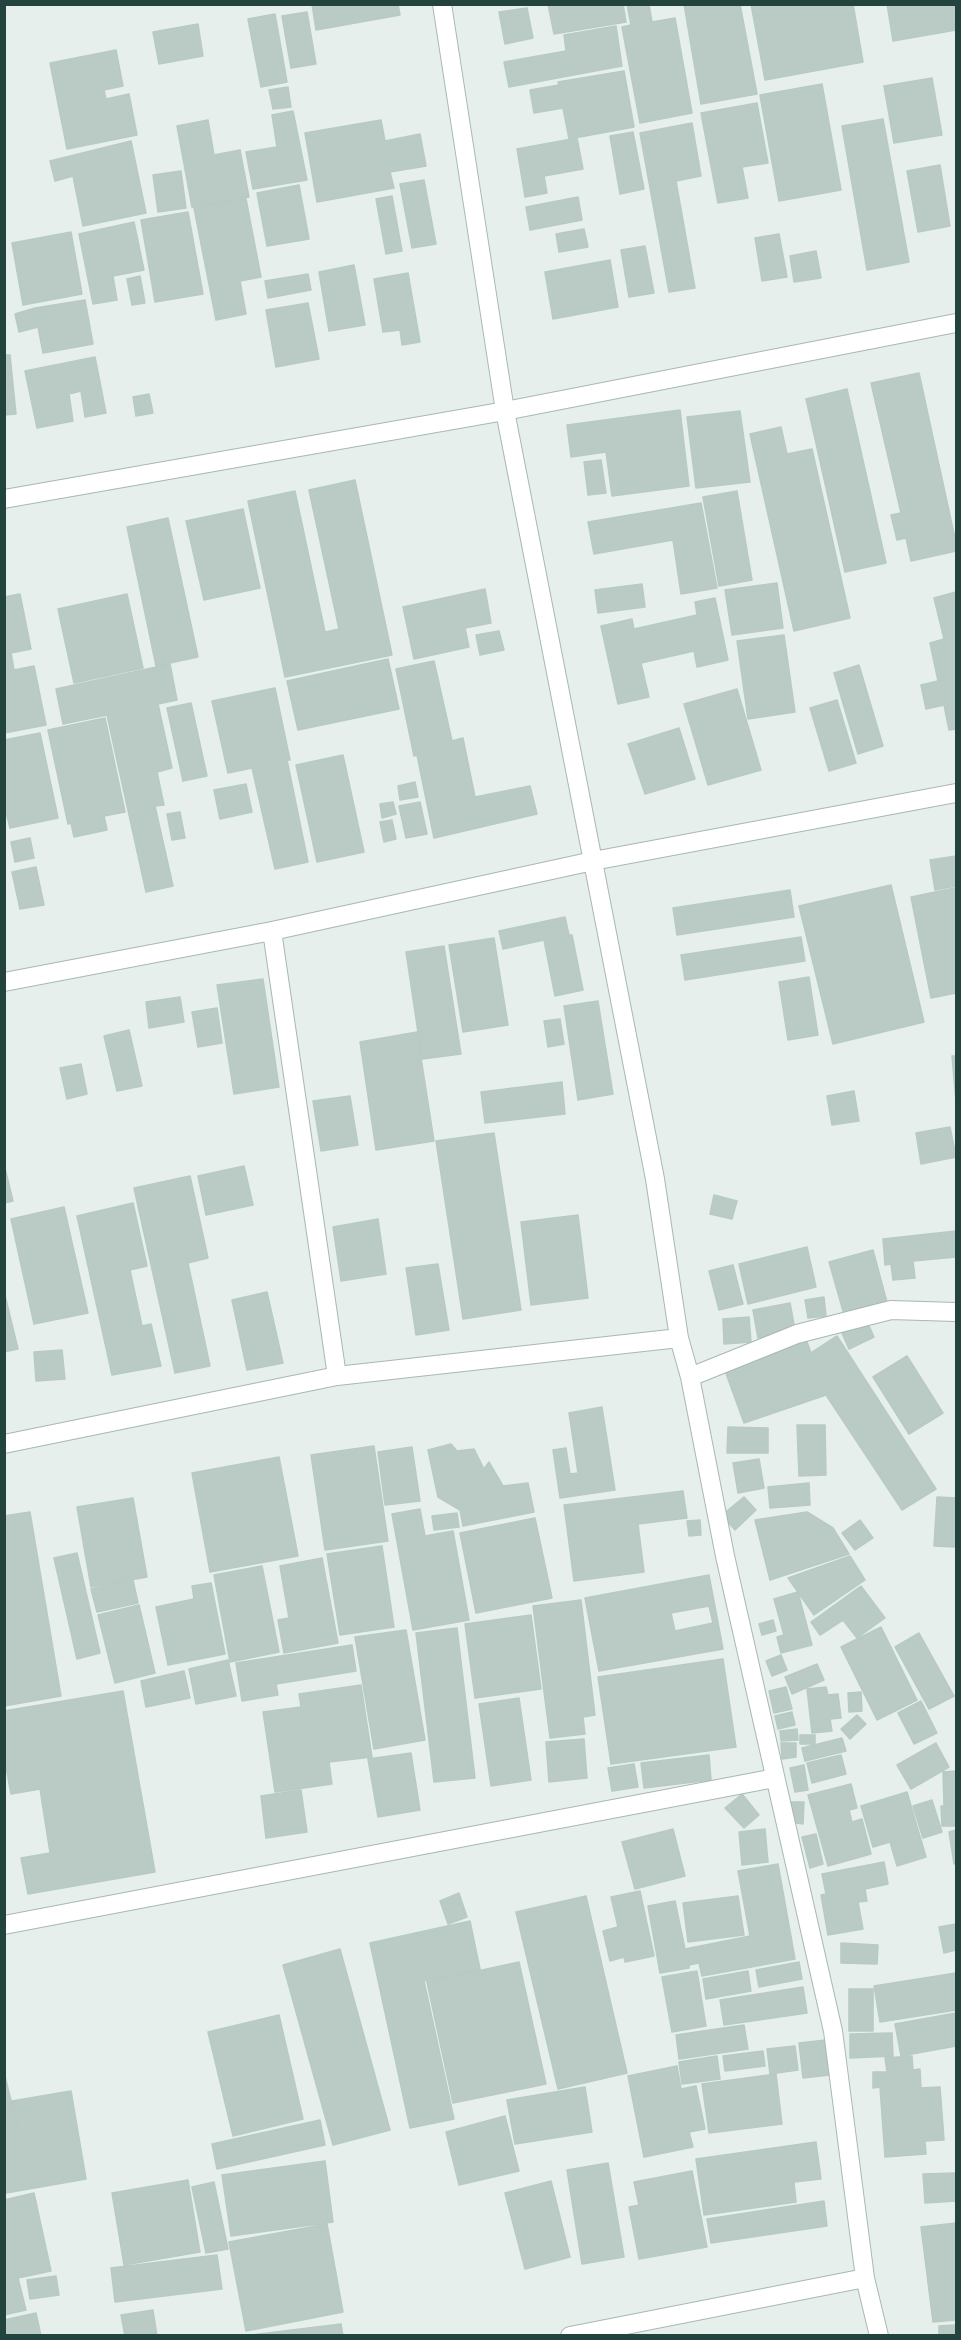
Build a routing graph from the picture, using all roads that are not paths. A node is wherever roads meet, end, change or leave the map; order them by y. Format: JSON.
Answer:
{"nodes":[{"id":1,"x":442,"y":4,"type":"edge"},
{"id":2,"x":957,"y":323,"type":"edge"},
{"id":3,"x":505,"y":411,"type":"junction"},
{"id":4,"x":4,"y":499,"type":"edge"},
{"id":5,"x":957,"y":793,"type":"edge"},
{"id":6,"x":593,"y":861,"type":"junction"},
{"id":7,"x":272,"y":931,"type":"junction"},
{"id":8,"x":4,"y":982,"type":"edge"},
{"id":9,"x":957,"y":1312,"type":"edge"},
{"id":10,"x":679,"y":1338,"type":"junction"},
{"id":11,"x":337,"y":1376,"type":"junction"},
{"id":12,"x":690,"y":1377,"type":"junction"},
{"id":13,"x":4,"y":1444,"type":"edge"},
{"id":14,"x":775,"y":1778,"type":"junction"},
{"id":15,"x":4,"y":1924,"type":"edge"},
{"id":16,"x":865,"y":2278,"type":"junction"},
{"id":17,"x":570,"y":2336,"type":"edge"},
{"id":18,"x":879,"y":2336,"type":"edge"}],
"edges":[{"from":1,"to":3,"type":"street"},
{"from":2,"to":3,"type":"street"},
{"from":3,"to":4,"type":"street"},
{"from":3,"to":6,"type":"street"},
{"from":5,"to":6,"type":"street"},
{"from":6,"to":7,"type":"street"},
{"from":6,"to":10,"type":"street"},
{"from":7,"to":8,"type":"street"},
{"from":7,"to":11,"type":"street"},
{"from":9,"to":12,"type":"street"},
{"from":10,"to":11,"type":"street"},
{"from":10,"to":12,"type":"street"},
{"from":11,"to":13,"type":"street"},
{"from":12,"to":14,"type":"street"},
{"from":14,"to":15,"type":"street"},
{"from":14,"to":16,"type":"street"},
{"from":16,"to":17,"type":"street"},
{"from":16,"to":18,"type":"street"}]}
